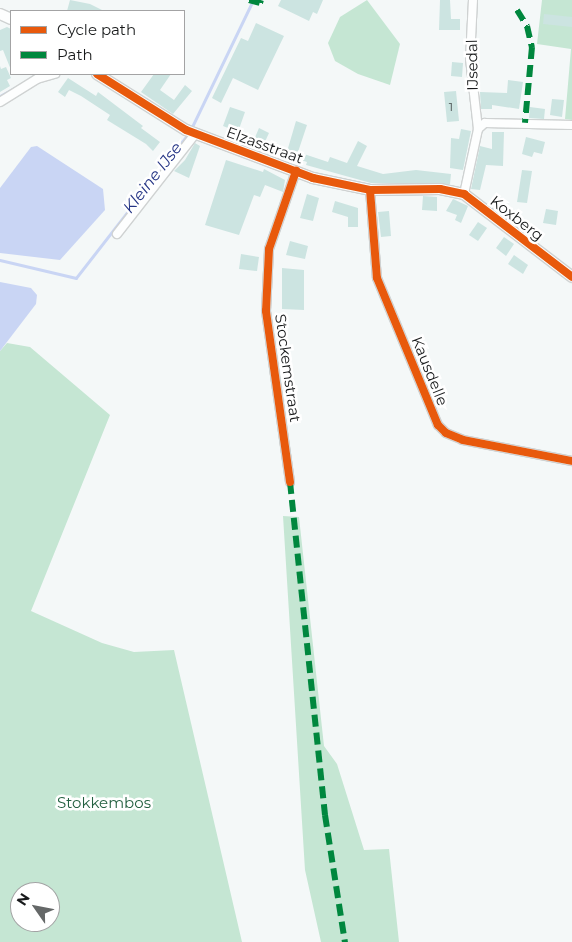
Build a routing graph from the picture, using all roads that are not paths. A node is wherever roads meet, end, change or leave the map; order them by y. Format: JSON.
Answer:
{"nodes":[{"id":1,"x":474,"y":0,"type":"edge"},
{"id":2,"x":51,"y":75,"type":"edge"},
{"id":3,"x":99,"y":75,"type":"edge"},
{"id":4,"x":0,"y":102,"type":"edge"},
{"id":5,"x":572,"y":125,"type":"edge"},
{"id":6,"x":478,"y":129,"type":"junction"},
{"id":7,"x":192,"y":132,"type":"junction"},
{"id":8,"x":296,"y":171,"type":"junction"},
{"id":9,"x":370,"y":190,"type":"junction"},
{"id":10,"x":440,"y":190,"type":"joint"},
{"id":11,"x":464,"y":194,"type":"junction"},
{"id":12,"x":117,"y":234,"type":"dead end"},
{"id":13,"x":572,"y":278,"type":"edge"},
{"id":14,"x":572,"y":461,"type":"edge"},
{"id":15,"x":290,"y":482,"type":"dead end"}],
"edges":[{"from":1,"to":6,"type":"street","name":"IJsedal"},
{"from":2,"to":4,"type":"street"},
{"from":3,"to":7,"type":"street","name":"Elzasstraat"},
{"from":5,"to":6,"type":"street"},
{"from":6,"to":11,"type":"street","name":"IJsedal"},
{"from":7,"to":8,"type":"street","name":"Elzasstraat"},
{"from":7,"to":12,"type":"street"},
{"from":8,"to":9,"type":"street","name":"Elzasstraat"},
{"from":8,"to":15,"type":"street","name":"Stockemstraat"},
{"from":9,"to":10,"type":"street","name":"Elzasstraat"},
{"from":9,"to":14,"type":"street","name":"Kausdelle"},
{"from":10,"to":11,"type":"street","name":"Koxberg"},
{"from":11,"to":13,"type":"street","name":"Koxberg"}]}
